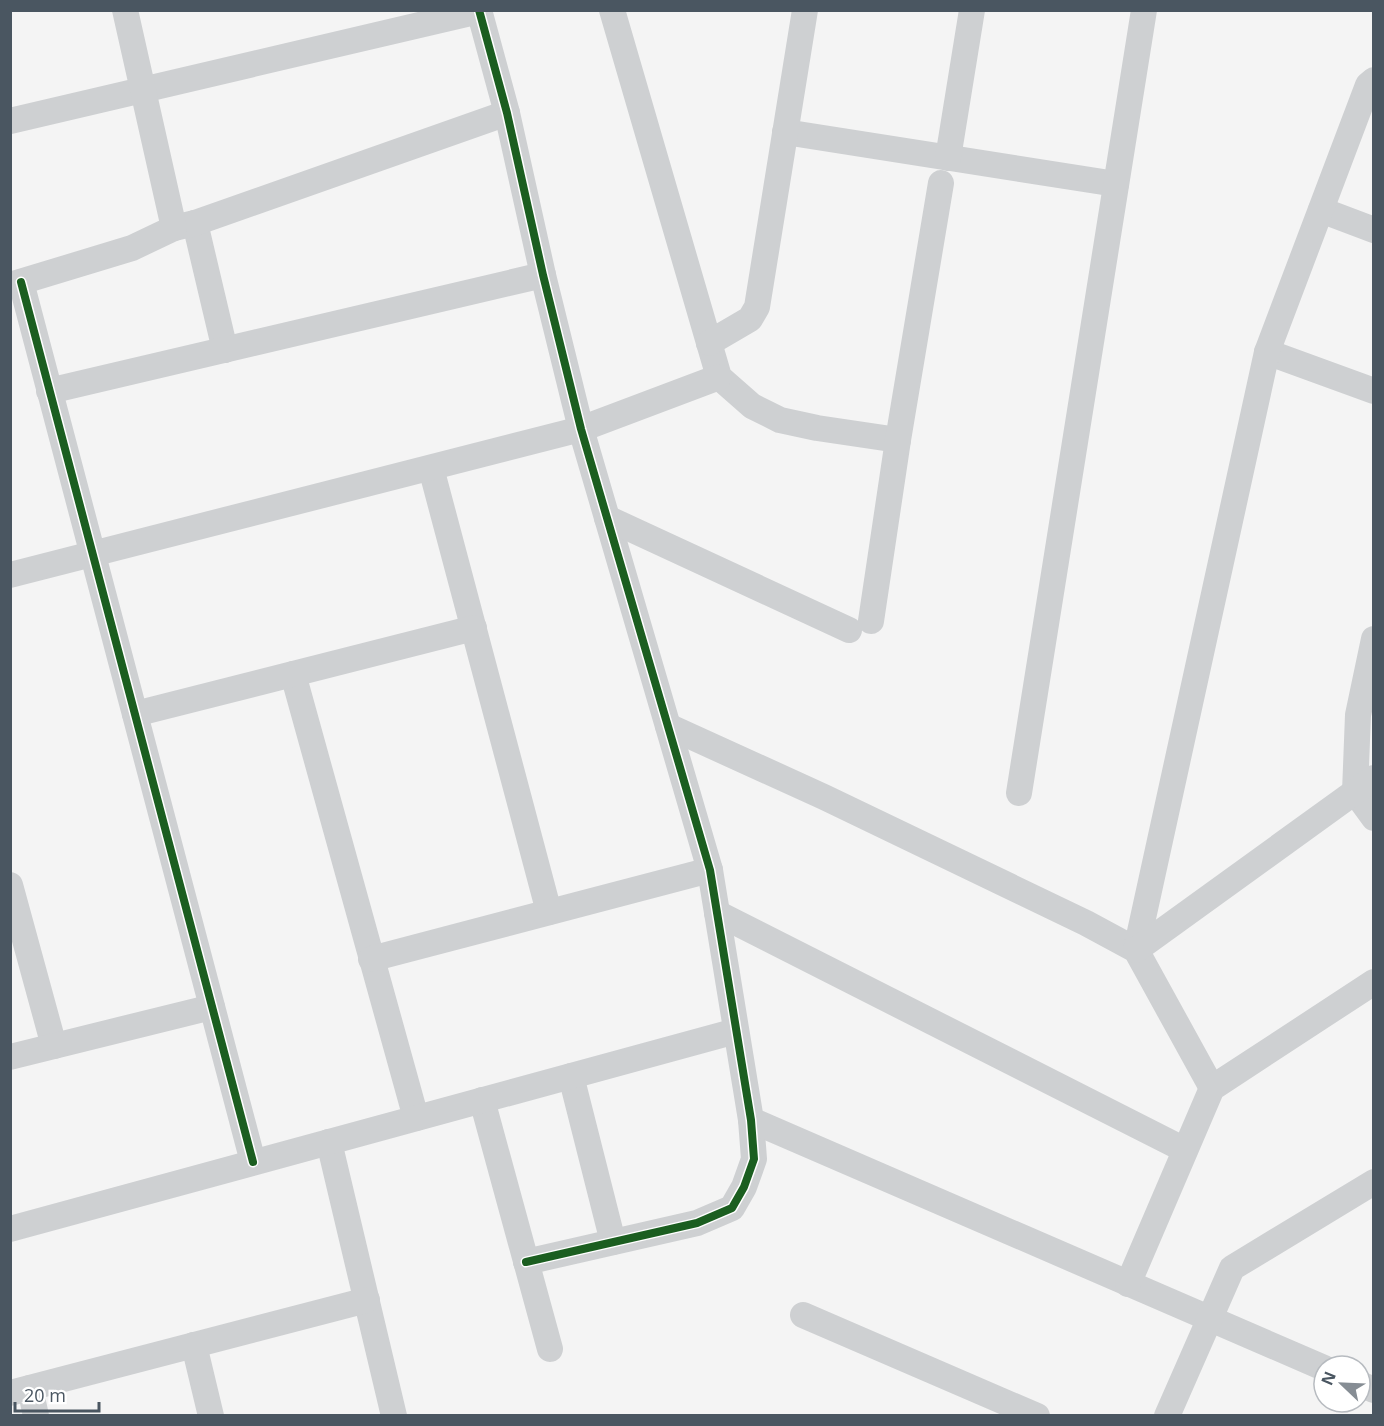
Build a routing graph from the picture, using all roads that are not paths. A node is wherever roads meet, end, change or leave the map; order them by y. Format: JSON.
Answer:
{"nodes":[{"id":1,"x":125,"y":10,"type":"edge"},
{"id":2,"x":612,"y":10,"type":"edge"},
{"id":3,"x":805,"y":10,"type":"edge"},
{"id":4,"x":972,"y":10,"type":"edge"},
{"id":5,"x":1144,"y":10,"type":"edge"},
{"id":6,"x":479,"y":11,"type":"edge"},
{"id":7,"x":1374,"y":80,"type":"edge"},
{"id":8,"x":143,"y":90,"type":"junction"},
{"id":9,"x":507,"y":113,"type":"junction"},
{"id":10,"x":10,"y":122,"type":"edge"},
{"id":11,"x":785,"y":132,"type":"junction"},
{"id":12,"x":948,"y":158,"type":"junction"},
{"id":13,"x":941,"y":183,"type":"dead end"},
{"id":14,"x":1116,"y":184,"type":"junction"},
{"id":15,"x":1321,"y":210,"type":"junction"},
{"id":16,"x":184,"y":226,"type":"junction"},
{"id":17,"x":1374,"y":230,"type":"edge"},
{"id":18,"x":543,"y":275,"type":"junction"},
{"id":19,"x":16,"y":284,"type":"edge"},
{"id":20,"x":709,"y":343,"type":"junction"},
{"id":21,"x":225,"y":350,"type":"junction"},
{"id":22,"x":1267,"y":352,"type":"junction"},
{"id":23,"x":718,"y":377,"type":"junction"},
{"id":24,"x":49,"y":391,"type":"junction"},
{"id":25,"x":1374,"y":391,"type":"edge"},
{"id":26,"x":581,"y":429,"type":"junction"},
{"id":27,"x":898,"y":440,"type":"junction"},
{"id":28,"x":431,"y":468,"type":"junction"},
{"id":29,"x":607,"y":518,"type":"junction"},
{"id":30,"x":92,"y":554,"type":"junction"},
{"id":31,"x":10,"y":575,"type":"edge"},
{"id":32,"x":474,"y":628,"type":"junction"},
{"id":33,"x":1374,"y":639,"type":"edge"},
{"id":34,"x":293,"y":674,"type":"junction"},
{"id":35,"x":135,"y":714,"type":"junction"},
{"id":36,"x":668,"y":726,"type":"junction"},
{"id":37,"x":1364,"y":785,"type":"edge"},
{"id":38,"x":1019,"y":793,"type":"dead end"},
{"id":39,"x":1374,"y":818,"type":"edge"},
{"id":40,"x":710,"y":870,"type":"junction"},
{"id":41,"x":10,"y":885,"type":"edge"},
{"id":42,"x":549,"y":912,"type":"junction"},
{"id":43,"x":717,"y":913,"type":"junction"},
{"id":44,"x":1136,"y":950,"type":"junction"},
{"id":45,"x":371,"y":959,"type":"junction"},
{"id":46,"x":1374,"y":982,"type":"edge"},
{"id":47,"x":212,"y":1007,"type":"junction"},
{"id":48,"x":736,"y":1031,"type":"junction"},
{"id":49,"x":54,"y":1046,"type":"junction"},
{"id":50,"x":10,"y":1057,"type":"edge"},
{"id":51,"x":571,"y":1076,"type":"junction"},
{"id":52,"x":1212,"y":1088,"type":"junction"},
{"id":53,"x":482,"y":1100,"type":"junction"},
{"id":54,"x":416,"y":1118,"type":"junction"},
{"id":55,"x":751,"y":1120,"type":"junction"},
{"id":56,"x":329,"y":1142,"type":"junction"},
{"id":57,"x":1185,"y":1150,"type":"junction"},
{"id":58,"x":254,"y":1162,"type":"junction"},
{"id":59,"x":1374,"y":1182,"type":"edge"},
{"id":60,"x":10,"y":1229,"type":"edge"},
{"id":61,"x":613,"y":1242,"type":"junction"},
{"id":62,"x":526,"y":1262,"type":"junction"},
{"id":63,"x":1128,"y":1284,"type":"junction"},
{"id":64,"x":367,"y":1300,"type":"junction"},
{"id":65,"x":803,"y":1315,"type":"dead end"},
{"id":66,"x":1209,"y":1319,"type":"junction"},
{"id":67,"x":194,"y":1345,"type":"junction"},
{"id":68,"x":550,"y":1349,"type":"dead end"},
{"id":69,"x":1312,"y":1363,"type":"edge"},
{"id":70,"x":20,"y":1390,"type":"edge"},
{"id":71,"x":36,"y":1416,"type":"edge"},
{"id":72,"x":211,"y":1416,"type":"edge"},
{"id":73,"x":394,"y":1416,"type":"edge"},
{"id":74,"x":1037,"y":1416,"type":"edge"},
{"id":75,"x":1167,"y":1416,"type":"edge"}],
"edges":[{"from":1,"to":8,"type":"street"},
{"from":2,"to":20,"type":"street"},
{"from":3,"to":11,"type":"street"},
{"from":4,"to":12,"type":"street"},
{"from":5,"to":14,"type":"street"},
{"from":6,"to":8,"type":"street"},
{"from":6,"to":9,"type":"street"},
{"from":7,"to":15,"type":"street"},
{"from":8,"to":10,"type":"street"},
{"from":8,"to":16,"type":"street"},
{"from":9,"to":16,"type":"street"},
{"from":9,"to":18,"type":"street"},
{"from":11,"to":12,"type":"street"},
{"from":11,"to":20,"type":"street"},
{"from":12,"to":14,"type":"street"},
{"from":13,"to":27,"type":"street"},
{"from":14,"to":38,"type":"street"},
{"from":15,"to":17,"type":"street"},
{"from":15,"to":22,"type":"street"},
{"from":16,"to":19,"type":"street"},
{"from":16,"to":21,"type":"street"},
{"from":18,"to":21,"type":"street"},
{"from":18,"to":26,"type":"street"},
{"from":19,"to":24,"type":"street"},
{"from":20,"to":23,"type":"street"},
{"from":21,"to":24,"type":"street"},
{"from":22,"to":25,"type":"street"},
{"from":22,"to":44,"type":"street"},
{"from":23,"to":26,"type":"street"},
{"from":23,"to":27,"type":"street"},
{"from":24,"to":30,"type":"street"},
{"from":26,"to":28,"type":"street"},
{"from":26,"to":29,"type":"street"},
{"from":27,"to":29,"type":"street"},
{"from":28,"to":30,"type":"street"},
{"from":28,"to":32,"type":"street"},
{"from":29,"to":36,"type":"street"},
{"from":30,"to":31,"type":"street"},
{"from":30,"to":35,"type":"street"},
{"from":32,"to":34,"type":"street"},
{"from":32,"to":42,"type":"street"},
{"from":33,"to":37,"type":"street"},
{"from":34,"to":35,"type":"street"},
{"from":34,"to":45,"type":"street"},
{"from":35,"to":47,"type":"street"},
{"from":36,"to":40,"type":"street"},
{"from":36,"to":44,"type":"street"},
{"from":37,"to":39,"type":"street"},
{"from":37,"to":44,"type":"street"},
{"from":40,"to":42,"type":"street"},
{"from":40,"to":43,"type":"street"},
{"from":41,"to":49,"type":"street"},
{"from":42,"to":45,"type":"street"},
{"from":43,"to":48,"type":"street"},
{"from":43,"to":57,"type":"street"},
{"from":44,"to":52,"type":"street"},
{"from":45,"to":54,"type":"street"},
{"from":46,"to":52,"type":"street"},
{"from":47,"to":49,"type":"street"},
{"from":47,"to":58,"type":"street"},
{"from":48,"to":51,"type":"street"},
{"from":48,"to":55,"type":"street"},
{"from":49,"to":50,"type":"street"},
{"from":51,"to":53,"type":"street"},
{"from":51,"to":61,"type":"street"},
{"from":52,"to":57,"type":"street"},
{"from":53,"to":54,"type":"street"},
{"from":53,"to":62,"type":"street"},
{"from":54,"to":56,"type":"street"},
{"from":55,"to":61,"type":"street"},
{"from":55,"to":63,"type":"street"},
{"from":56,"to":58,"type":"street"},
{"from":56,"to":64,"type":"street"},
{"from":57,"to":63,"type":"street"},
{"from":58,"to":60,"type":"street"},
{"from":59,"to":66,"type":"street"},
{"from":61,"to":62,"type":"street"},
{"from":62,"to":68,"type":"street"},
{"from":63,"to":66,"type":"street"},
{"from":64,"to":67,"type":"street"},
{"from":64,"to":73,"type":"street"},
{"from":65,"to":74,"type":"street"},
{"from":66,"to":69,"type":"street"},
{"from":66,"to":75,"type":"street"},
{"from":67,"to":70,"type":"street"},
{"from":67,"to":72,"type":"street"},
{"from":70,"to":71,"type":"street"}]}
